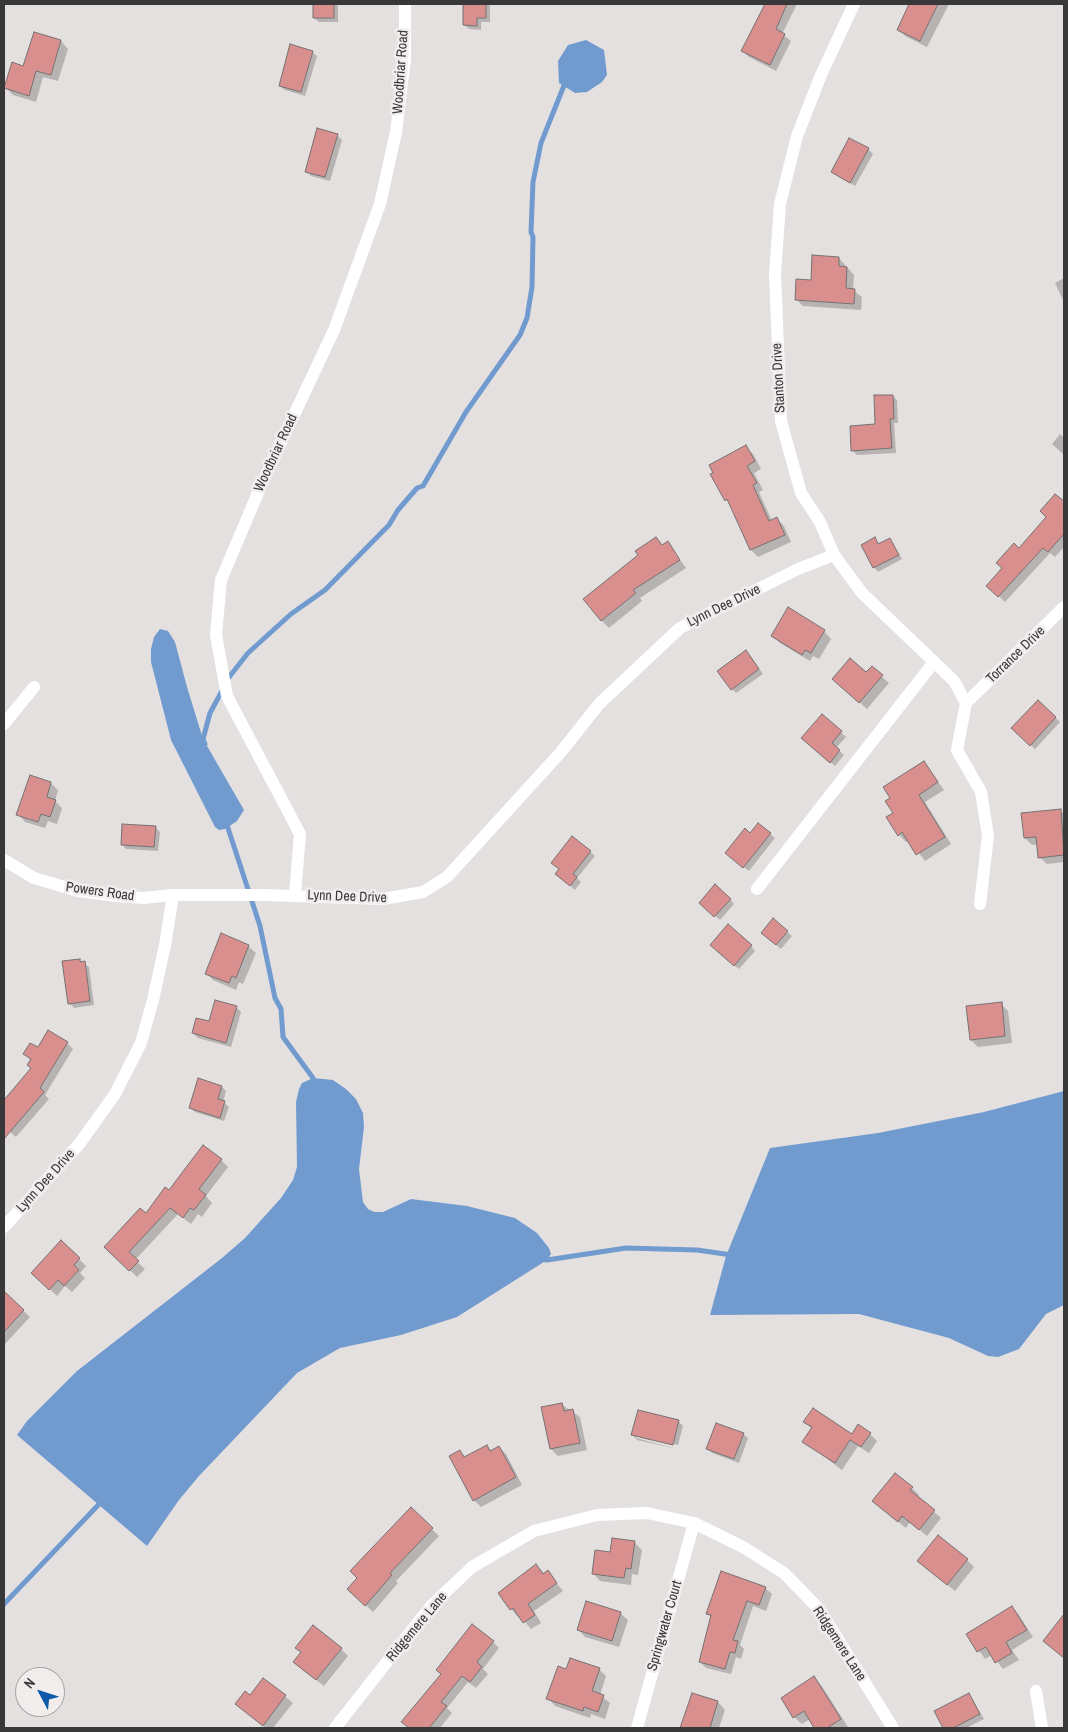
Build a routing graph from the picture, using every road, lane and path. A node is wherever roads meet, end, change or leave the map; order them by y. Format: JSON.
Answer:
{"nodes":[{"id":1,"x":405,"y":4,"type":"edge"},
{"id":2,"x":854,"y":4,"type":"edge"},
{"id":3,"x":834,"y":555,"type":"junction"},
{"id":4,"x":1064,"y":607,"type":"edge"},
{"id":5,"x":934,"y":662,"type":"junction"},
{"id":6,"x":34,"y":686,"type":"dead end"},
{"id":7,"x":966,"y":703,"type":"junction"},
{"id":8,"x":4,"y":724,"type":"edge"},
{"id":9,"x":4,"y":860,"type":"edge"},
{"id":10,"x":757,"y":889,"type":"dead end"},
{"id":11,"x":173,"y":895,"type":"junction"},
{"id":12,"x":294,"y":895,"type":"junction"},
{"id":13,"x":980,"y":904,"type":"dead end"},
{"id":14,"x":4,"y":1227,"type":"edge"},
{"id":15,"x":694,"y":1523,"type":"junction"},
{"id":16,"x":1036,"y":1691,"type":"dead end"},
{"id":17,"x":335,"y":1728,"type":"edge"},
{"id":18,"x":637,"y":1728,"type":"edge"},
{"id":19,"x":892,"y":1728,"type":"edge"},
{"id":20,"x":1042,"y":1728,"type":"edge"}],
"edges":[{"from":1,"to":12,"type":"street","name":"Woodbriar Road"},
{"from":2,"to":3,"type":"street","name":"Stanton Drive"},
{"from":3,"to":5,"type":"street","name":"Stanton Drive"},
{"from":3,"to":12,"type":"street","name":"Lynn Dee Drive"},
{"from":4,"to":7,"type":"street","name":"Torrance Drive"},
{"from":5,"to":7,"type":"street","name":"Stanton Drive"},
{"from":5,"to":10,"type":"street"},
{"from":6,"to":8,"type":"street"},
{"from":7,"to":13,"type":"street"},
{"from":9,"to":11,"type":"street","name":"Powers Road"},
{"from":11,"to":12,"type":"street","name":"Lynn Dee Drive"},
{"from":11,"to":14,"type":"street","name":"Lynn Dee Drive"},
{"from":15,"to":17,"type":"street","name":"Ridgemere Lane"},
{"from":15,"to":18,"type":"street","name":"Springwater Court"},
{"from":15,"to":19,"type":"street","name":"Ridgemere Lane"},
{"from":16,"to":20,"type":"street"}]}
